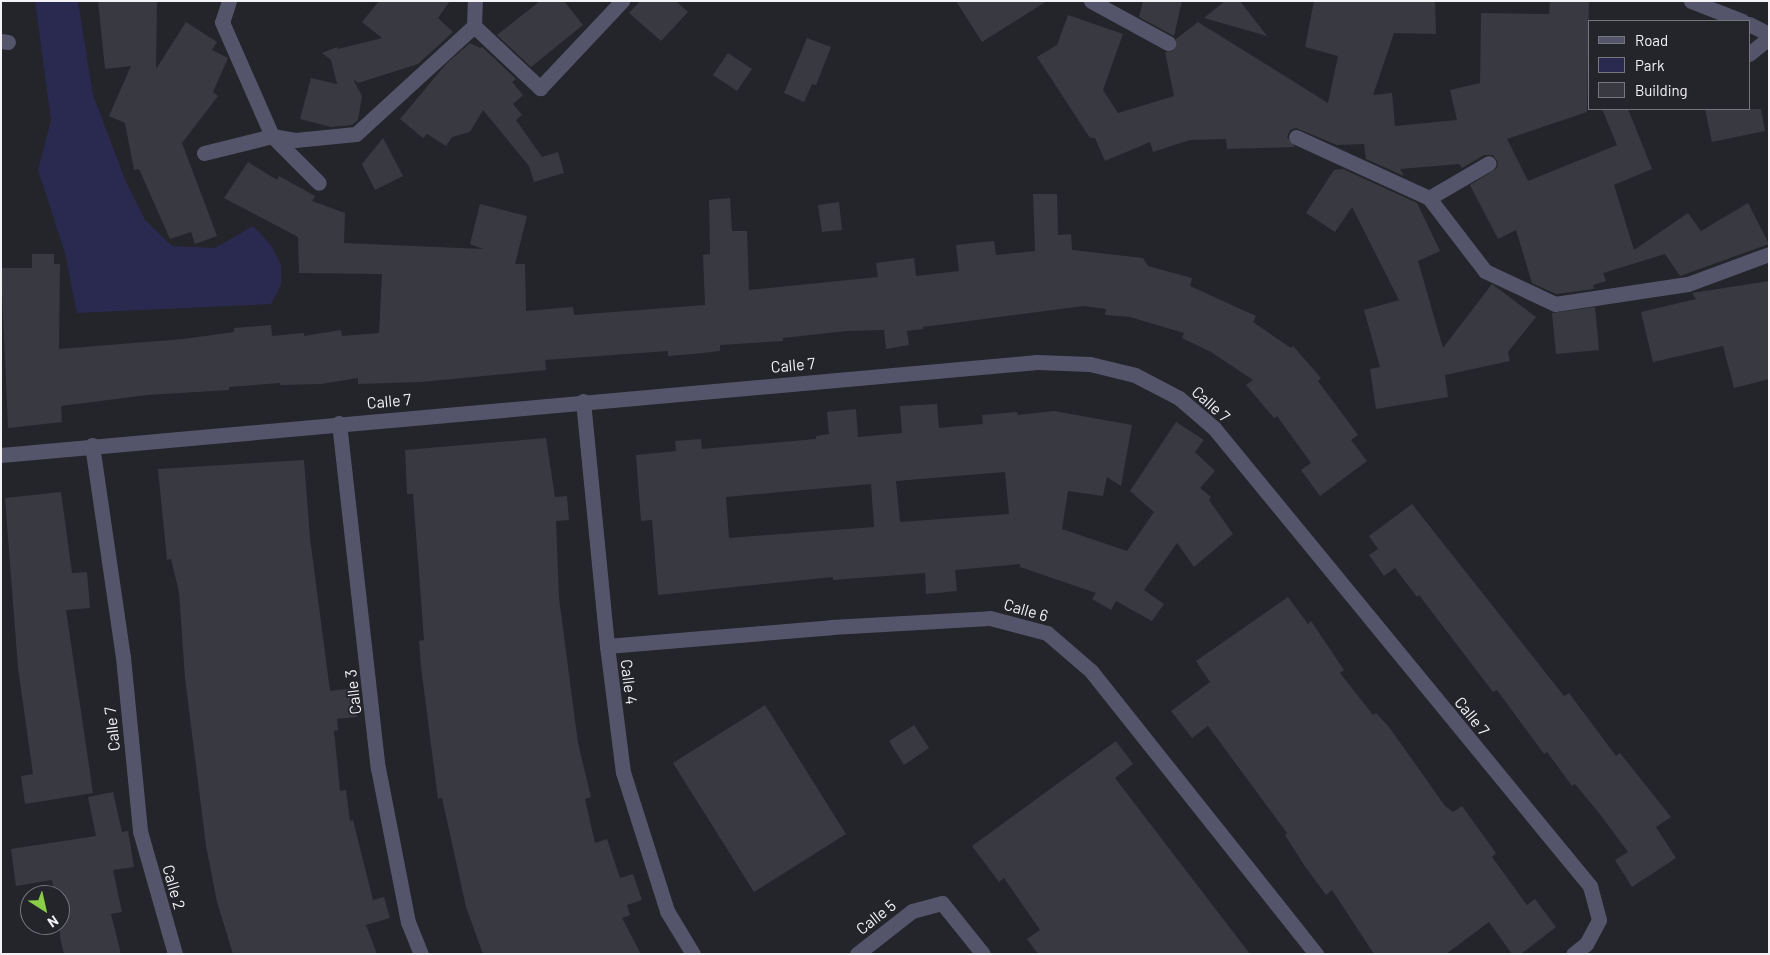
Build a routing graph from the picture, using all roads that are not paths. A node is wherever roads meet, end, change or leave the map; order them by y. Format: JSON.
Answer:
{"nodes":[{"id":1,"x":229,"y":1,"type":"edge"},
{"id":2,"x":475,"y":1,"type":"edge"},
{"id":3,"x":622,"y":1,"type":"edge"},
{"id":4,"x":1091,"y":1,"type":"edge"},
{"id":5,"x":1691,"y":1,"type":"edge"},
{"id":6,"x":1739,"y":20,"type":"edge"},
{"id":7,"x":1750,"y":24,"type":"edge"},
{"id":8,"x":474,"y":26,"type":"junction"},
{"id":9,"x":1769,"y":34,"type":"edge"},
{"id":10,"x":1769,"y":38,"type":"edge"},
{"id":11,"x":1168,"y":43,"type":"dead end"},
{"id":12,"x":1750,"y":53,"type":"edge"},
{"id":13,"x":272,"y":136,"type":"junction"},
{"id":14,"x":1296,"y":137,"type":"dead end"},
{"id":15,"x":204,"y":153,"type":"dead end"},
{"id":16,"x":1489,"y":163,"type":"dead end"},
{"id":17,"x":319,"y":183,"type":"dead end"},
{"id":18,"x":1429,"y":198,"type":"junction"},
{"id":19,"x":1769,"y":254,"type":"edge"},
{"id":20,"x":583,"y":401,"type":"junction"},
{"id":21,"x":339,"y":423,"type":"junction"},
{"id":22,"x":92,"y":445,"type":"junction"},
{"id":23,"x":1,"y":455,"type":"edge"},
{"id":24,"x":607,"y":646,"type":"junction"},
{"id":25,"x":140,"y":830,"type":"joint"},
{"id":26,"x":174,"y":954,"type":"edge"},
{"id":27,"x":420,"y":954,"type":"edge"},
{"id":28,"x":693,"y":954,"type":"edge"},
{"id":29,"x":857,"y":954,"type":"edge"},
{"id":30,"x":983,"y":954,"type":"edge"},
{"id":31,"x":1316,"y":954,"type":"edge"},
{"id":32,"x":1572,"y":954,"type":"edge"}],
"edges":[{"from":1,"to":13,"type":"street"},
{"from":2,"to":8,"type":"street"},
{"from":3,"to":8,"type":"street"},
{"from":4,"to":11,"type":"street"},
{"from":5,"to":6,"type":"street"},
{"from":7,"to":9,"type":"street"},
{"from":8,"to":13,"type":"street"},
{"from":10,"to":12,"type":"street"},
{"from":13,"to":15,"type":"street"},
{"from":13,"to":17,"type":"street"},
{"from":14,"to":18,"type":"street"},
{"from":16,"to":18,"type":"street"},
{"from":18,"to":19,"type":"street"},
{"from":20,"to":21,"type":"street","name":"Calle 7"},
{"from":20,"to":24,"type":"street","name":"Calle 4"},
{"from":20,"to":32,"type":"street","name":"Calle 7"},
{"from":21,"to":22,"type":"street","name":"Calle 7"},
{"from":21,"to":27,"type":"street","name":"Calle 3"},
{"from":22,"to":23,"type":"street"},
{"from":22,"to":25,"type":"street","name":"Calle 7"},
{"from":24,"to":28,"type":"street","name":"Calle 4"},
{"from":24,"to":31,"type":"street","name":"Calle 6"},
{"from":25,"to":26,"type":"street","name":"Calle 2"},
{"from":29,"to":30,"type":"street","name":"Calle 5"}]}
